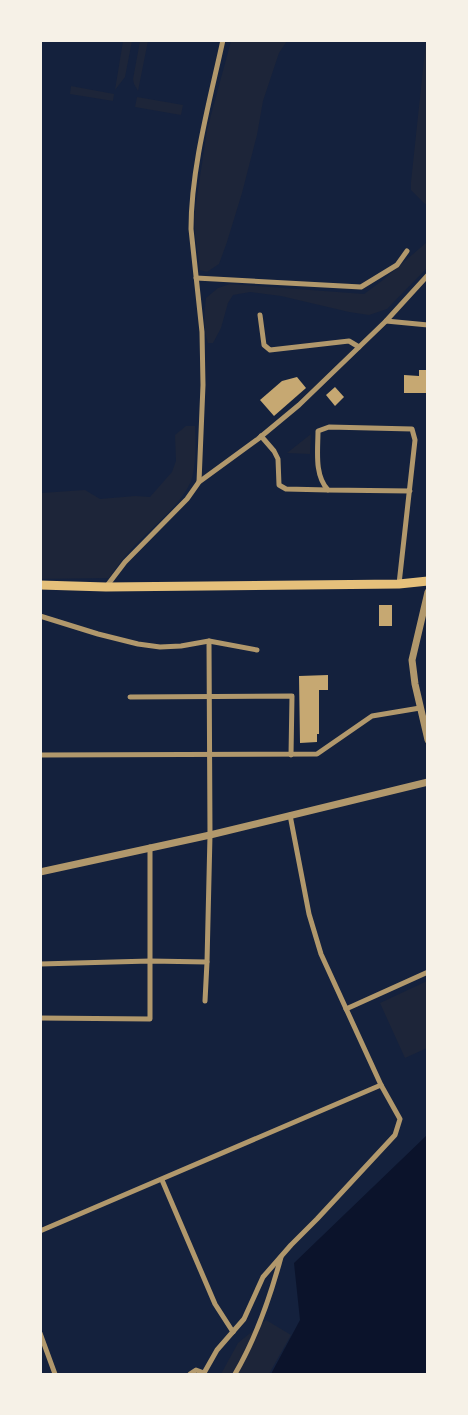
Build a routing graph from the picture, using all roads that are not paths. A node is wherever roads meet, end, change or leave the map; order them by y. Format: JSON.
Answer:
{"nodes":[{"id":1,"x":224,"y":40,"type":"edge"},
{"id":2,"x":407,"y":251,"type":"dead end"},
{"id":3,"x":428,"y":275,"type":"edge"},
{"id":4,"x":196,"y":278,"type":"junction"},
{"id":5,"x":260,"y":315,"type":"dead end"},
{"id":6,"x":386,"y":321,"type":"junction"},
{"id":7,"x":428,"y":325,"type":"edge"},
{"id":8,"x":359,"y":347,"type":"junction"},
{"id":9,"x":261,"y":436,"type":"junction"},
{"id":10,"x":199,"y":482,"type":"junction"},
{"id":11,"x":328,"y":490,"type":"junction"},
{"id":12,"x":410,"y":491,"type":"junction"},
{"id":13,"x":428,"y":581,"type":"edge"},
{"id":14,"x":399,"y":584,"type":"junction"},
{"id":15,"x":40,"y":585,"type":"edge"},
{"id":16,"x":106,"y":587,"type":"junction"},
{"id":17,"x":428,"y":592,"type":"edge"},
{"id":18,"x":40,"y":616,"type":"edge"},
{"id":19,"x":209,"y":641,"type":"junction"},
{"id":20,"x":257,"y":650,"type":"dead end"},
{"id":21,"x":210,"y":696,"type":"junction"},
{"id":22,"x":129,"y":697,"type":"dead end"},
{"id":23,"x":420,"y":708,"type":"junction"},
{"id":24,"x":428,"y":740,"type":"edge"},
{"id":25,"x":210,"y":754,"type":"junction"},
{"id":26,"x":40,"y":755,"type":"edge"},
{"id":27,"x":291,"y":755,"type":"junction"},
{"id":28,"x":428,"y":782,"type":"edge"},
{"id":29,"x":290,"y":815,"type":"junction"},
{"id":30,"x":210,"y":835,"type":"junction"},
{"id":31,"x":150,"y":847,"type":"junction"},
{"id":32,"x":40,"y":872,"type":"edge"},
{"id":33,"x":150,"y":961,"type":"junction"},
{"id":34,"x":207,"y":962,"type":"junction"},
{"id":35,"x":40,"y":964,"type":"edge"},
{"id":36,"x":428,"y":972,"type":"edge"},
{"id":37,"x":205,"y":1000,"type":"dead end"},
{"id":38,"x":346,"y":1009,"type":"junction"},
{"id":39,"x":40,"y":1018,"type":"edge"},
{"id":40,"x":381,"y":1085,"type":"junction"},
{"id":41,"x":162,"y":1180,"type":"junction"},
{"id":42,"x":40,"y":1231,"type":"edge"},
{"id":43,"x":281,"y":1256,"type":"junction"},
{"id":44,"x":233,"y":1332,"type":"junction"},
{"id":45,"x":40,"y":1333,"type":"edge"},
{"id":46,"x":55,"y":1374,"type":"edge"},
{"id":47,"x":190,"y":1374,"type":"edge"},
{"id":48,"x":235,"y":1374,"type":"edge"}],
"edges":[{"from":1,"to":4,"type":"street"},
{"from":2,"to":4,"type":"street"},
{"from":3,"to":6,"type":"street"},
{"from":4,"to":10,"type":"street"},
{"from":5,"to":8,"type":"street"},
{"from":6,"to":7,"type":"street"},
{"from":6,"to":8,"type":"street"},
{"from":8,"to":9,"type":"street"},
{"from":9,"to":10,"type":"street"},
{"from":9,"to":11,"type":"street"},
{"from":10,"to":16,"type":"street"},
{"from":11,"to":12,"type":"street"},
{"from":11,"to":12,"type":"street"},
{"from":12,"to":14,"type":"street"},
{"from":13,"to":14,"type":"highway"},
{"from":14,"to":16,"type":"highway"},
{"from":15,"to":16,"type":"highway"},
{"from":17,"to":23,"type":"street"},
{"from":18,"to":19,"type":"street"},
{"from":19,"to":20,"type":"street"},
{"from":19,"to":21,"type":"street"},
{"from":21,"to":22,"type":"street"},
{"from":21,"to":25,"type":"street"},
{"from":21,"to":27,"type":"street"},
{"from":23,"to":24,"type":"street"},
{"from":23,"to":27,"type":"street"},
{"from":25,"to":26,"type":"street"},
{"from":25,"to":27,"type":"street"},
{"from":25,"to":30,"type":"street"},
{"from":28,"to":29,"type":"street"},
{"from":29,"to":30,"type":"street"},
{"from":29,"to":38,"type":"street"},
{"from":30,"to":31,"type":"street"},
{"from":30,"to":34,"type":"street"},
{"from":31,"to":32,"type":"street"},
{"from":31,"to":33,"type":"street"},
{"from":33,"to":34,"type":"street"},
{"from":33,"to":35,"type":"street"},
{"from":33,"to":39,"type":"street"},
{"from":34,"to":37,"type":"street"},
{"from":36,"to":38,"type":"street"},
{"from":38,"to":40,"type":"street"},
{"from":40,"to":41,"type":"street"},
{"from":40,"to":43,"type":"street"},
{"from":41,"to":42,"type":"street"},
{"from":41,"to":44,"type":"street"},
{"from":43,"to":44,"type":"street"},
{"from":43,"to":48,"type":"street"},
{"from":44,"to":47,"type":"street"},
{"from":45,"to":46,"type":"street"}]}
